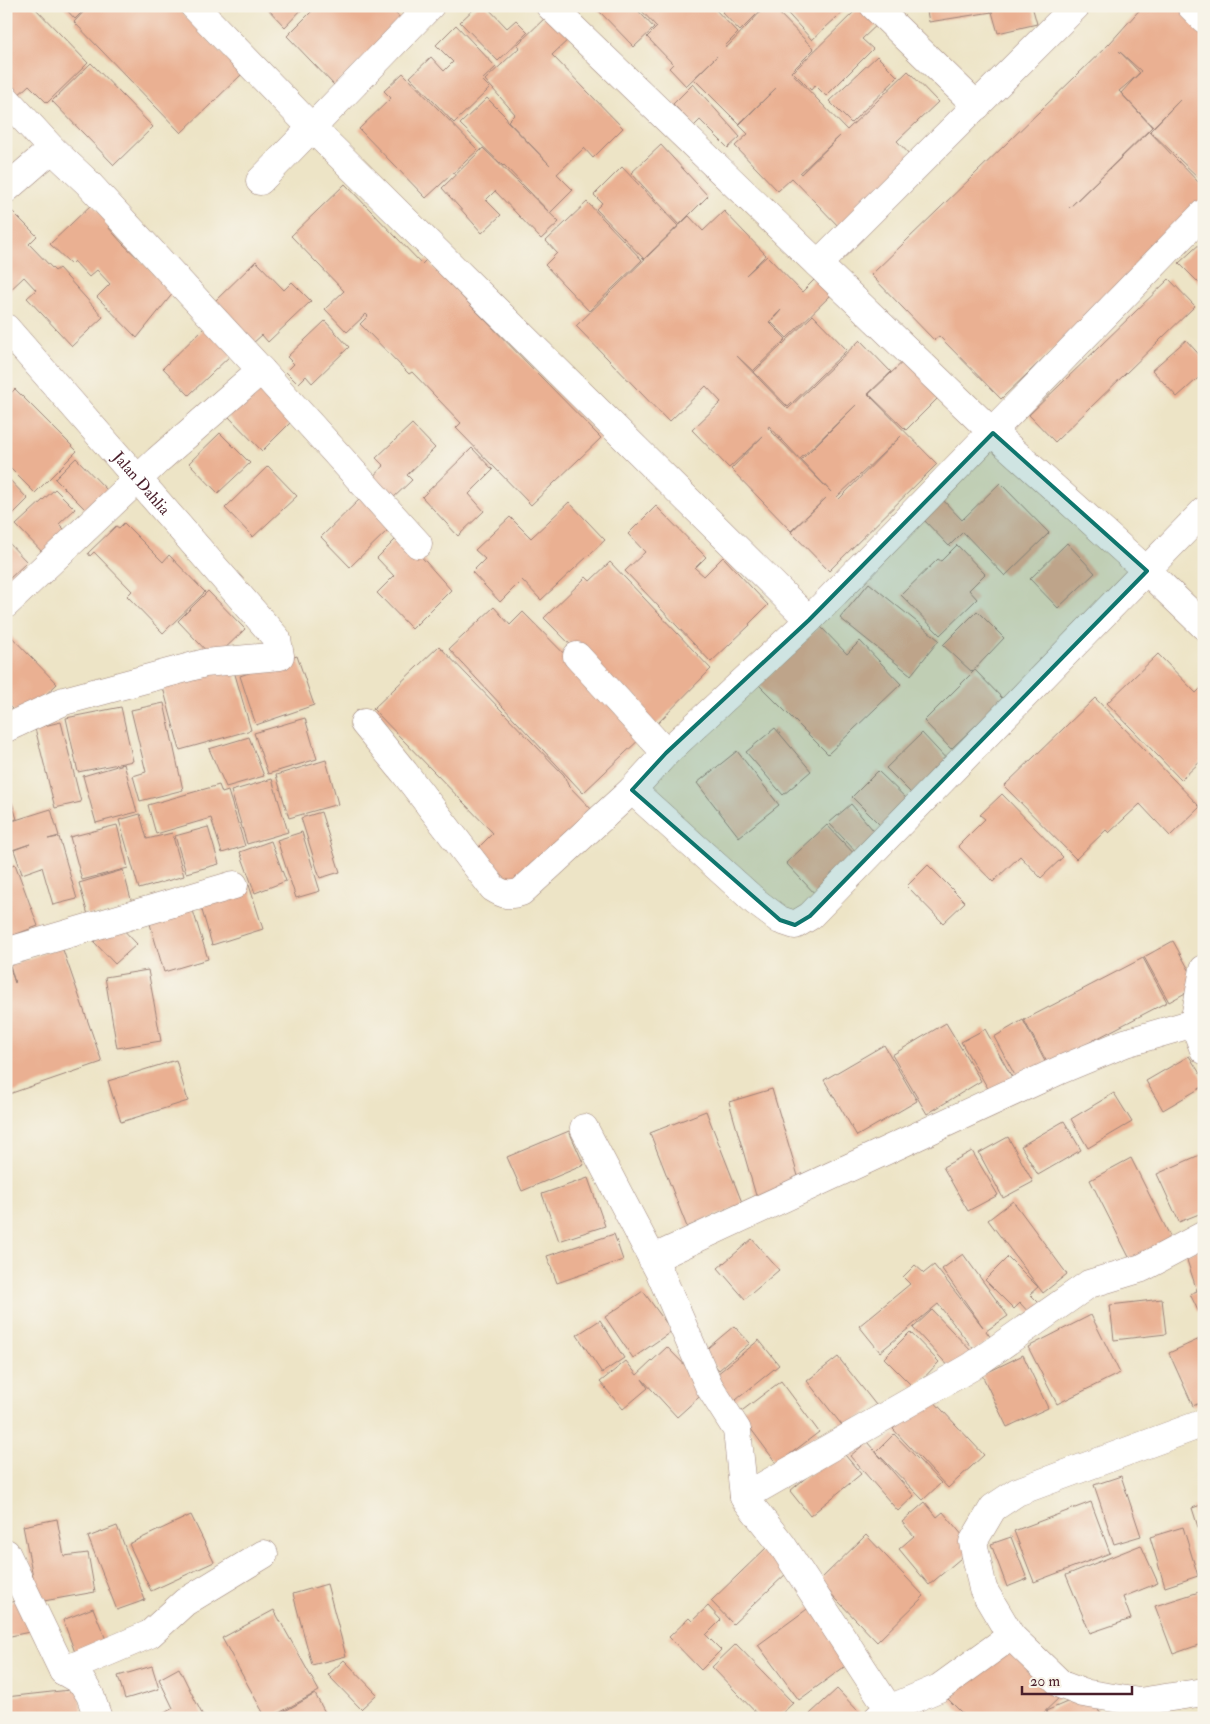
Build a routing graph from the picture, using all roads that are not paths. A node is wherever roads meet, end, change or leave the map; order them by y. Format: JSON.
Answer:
{"nodes":[{"id":1,"x":194,"y":6,"type":"edge"},
{"id":2,"x":430,"y":6,"type":"edge"},
{"id":3,"x":550,"y":6,"type":"edge"},
{"id":4,"x":874,"y":6,"type":"edge"},
{"id":5,"x":1076,"y":6,"type":"edge"},
{"id":6,"x":1191,"y":6,"type":"edge"},
{"id":7,"x":1204,"y":19,"type":"edge"},
{"id":8,"x":6,"y":99,"type":"edge"},
{"id":9,"x":977,"y":106,"type":"junction"},
{"id":10,"x":312,"y":128,"type":"junction"},
{"id":11,"x":52,"y":149,"type":"junction"},
{"id":12,"x":260,"y":181,"type":"dead end"},
{"id":13,"x":6,"y":189,"type":"edge"},
{"id":14,"x":1204,"y":213,"type":"edge"},
{"id":15,"x":818,"y":264,"type":"junction"},
{"id":16,"x":6,"y":328,"type":"edge"},
{"id":17,"x":261,"y":370,"type":"junction"},
{"id":18,"x":993,"y":433,"type":"junction"},
{"id":19,"x":138,"y":479,"type":"junction"},
{"id":20,"x":1204,"y":511,"type":"edge"},
{"id":21,"x":418,"y":544,"type":"dead end"},
{"id":22,"x":1147,"y":571,"type":"junction"},
{"id":23,"x":6,"y":604,"type":"edge"},
{"id":24,"x":809,"y":620,"type":"junction"},
{"id":25,"x":1204,"y":626,"type":"edge"},
{"id":26,"x":577,"y":656,"type":"dead end"},
{"id":27,"x":364,"y":723,"type":"dead end"},
{"id":28,"x":6,"y":728,"type":"edge"},
{"id":29,"x":666,"y":753,"type":"junction"},
{"id":30,"x":632,"y":790,"type":"junction"},
{"id":31,"x":234,"y":885,"type":"dead end"},
{"id":32,"x":6,"y":952,"type":"edge"},
{"id":33,"x":1204,"y":969,"type":"edge"},
{"id":34,"x":1194,"y":1022,"type":"junction"},
{"id":35,"x":1204,"y":1050,"type":"edge"},
{"id":36,"x":584,"y":1128,"type":"dead end"},
{"id":37,"x":1204,"y":1235,"type":"edge"},
{"id":38,"x":652,"y":1259,"type":"junction"},
{"id":39,"x":1204,"y":1423,"type":"edge"},
{"id":40,"x":744,"y":1497,"type":"junction"},
{"id":41,"x":6,"y":1553,"type":"edge"},
{"id":42,"x":264,"y":1554,"type":"dead end"},
{"id":43,"x":1011,"y":1636,"type":"junction"},
{"id":44,"x":63,"y":1671,"type":"junction"},
{"id":45,"x":1204,"y":1692,"type":"edge"},
{"id":46,"x":883,"y":1714,"type":"edge"},
{"id":47,"x":98,"y":1718,"type":"edge"}],
"edges":[{"from":1,"to":10,"type":"street"},
{"from":2,"to":10,"type":"street"},
{"from":3,"to":15,"type":"street"},
{"from":4,"to":9,"type":"street"},
{"from":5,"to":9,"type":"street"},
{"from":6,"to":7,"type":"street"},
{"from":8,"to":11,"type":"street"},
{"from":9,"to":15,"type":"street"},
{"from":10,"to":12,"type":"street"},
{"from":10,"to":24,"type":"street"},
{"from":11,"to":13,"type":"street"},
{"from":11,"to":17,"type":"street"},
{"from":14,"to":18,"type":"street"},
{"from":15,"to":18,"type":"street"},
{"from":16,"to":19,"type":"street","name":"Jalan Dahlia"},
{"from":17,"to":19,"type":"street"},
{"from":17,"to":21,"type":"street"},
{"from":18,"to":22,"type":"street"},
{"from":18,"to":24,"type":"street"},
{"from":19,"to":23,"type":"street"},
{"from":19,"to":28,"type":"street","name":"Jalan Dahlia"},
{"from":20,"to":22,"type":"street"},
{"from":22,"to":25,"type":"street"},
{"from":22,"to":30,"type":"street"},
{"from":24,"to":29,"type":"street"},
{"from":26,"to":29,"type":"street"},
{"from":27,"to":30,"type":"street"},
{"from":29,"to":30,"type":"street"},
{"from":31,"to":32,"type":"street"},
{"from":33,"to":34,"type":"street"},
{"from":34,"to":35,"type":"street"},
{"from":34,"to":38,"type":"street"},
{"from":36,"to":38,"type":"street"},
{"from":37,"to":40,"type":"street"},
{"from":38,"to":40,"type":"street"},
{"from":39,"to":43,"type":"street"},
{"from":40,"to":46,"type":"street"},
{"from":41,"to":44,"type":"street"},
{"from":42,"to":44,"type":"street"},
{"from":43,"to":45,"type":"street"},
{"from":43,"to":46,"type":"street"},
{"from":44,"to":47,"type":"street"}]}
